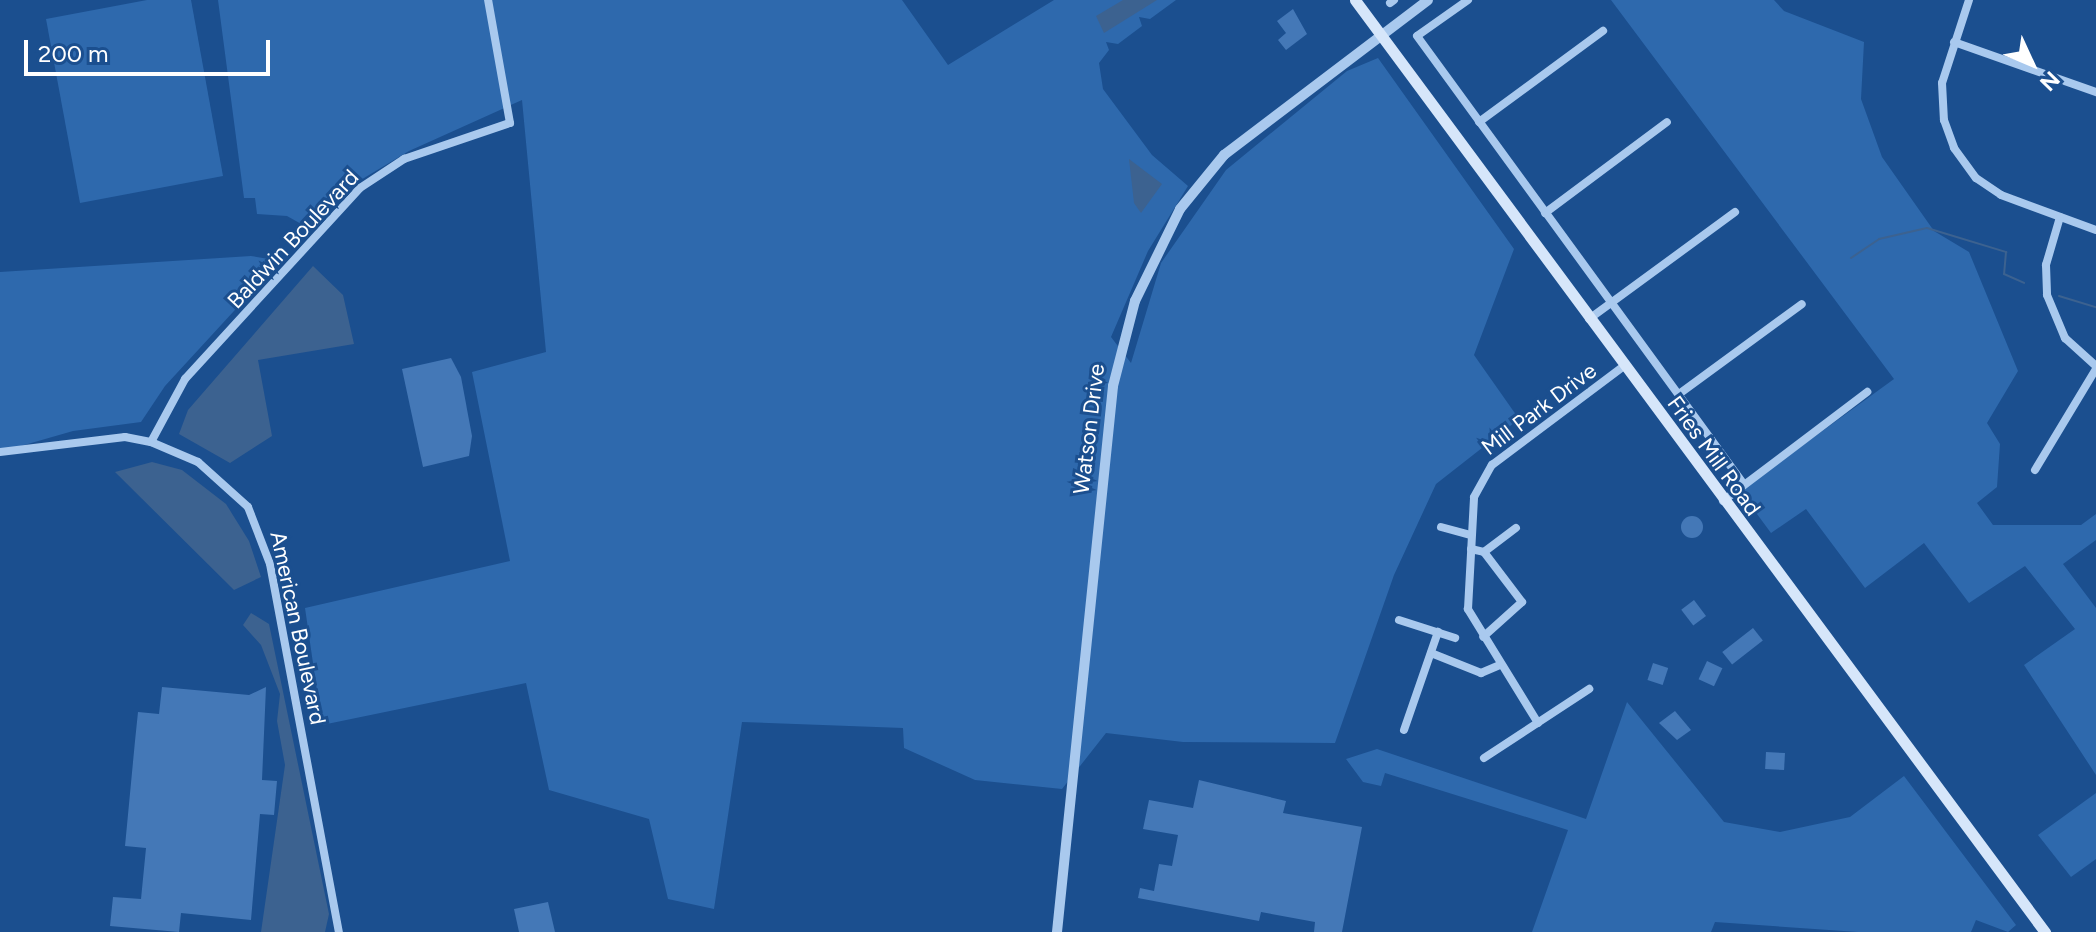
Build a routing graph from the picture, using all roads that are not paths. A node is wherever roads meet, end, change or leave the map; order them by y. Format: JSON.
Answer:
{"nodes":[{"id":1,"x":488,"y":0,"type":"edge"},
{"id":2,"x":1355,"y":0,"type":"edge"},
{"id":3,"x":1428,"y":0,"type":"edge"},
{"id":4,"x":1445,"y":0,"type":"edge"},
{"id":5,"x":1468,"y":0,"type":"edge"},
{"id":6,"x":1969,"y":0,"type":"edge"},
{"id":7,"x":1453,"y":11,"type":"junction"},
{"id":8,"x":1603,"y":31,"type":"dead end"},
{"id":9,"x":1380,"y":34,"type":"junction"},
{"id":10,"x":1954,"y":42,"type":"junction"},
{"id":11,"x":2096,"y":92,"type":"edge"},
{"id":12,"x":1479,"y":122,"type":"junction"},
{"id":13,"x":1667,"y":122,"type":"dead end"},
{"id":14,"x":1735,"y":212,"type":"dead end"},
{"id":15,"x":1545,"y":213,"type":"junction"},
{"id":16,"x":2060,"y":217,"type":"junction"},
{"id":17,"x":2096,"y":230,"type":"edge"},
{"id":18,"x":1611,"y":303,"type":"junction"},
{"id":19,"x":1802,"y":304,"type":"dead end"},
{"id":20,"x":1589,"y":319,"type":"junction"},
{"id":21,"x":1624,"y":366,"type":"junction"},
{"id":22,"x":2096,"y":368,"type":"edge"},
{"id":23,"x":1867,"y":392,"type":"dead end"},
{"id":24,"x":1679,"y":394,"type":"junction"},
{"id":25,"x":151,"y":442,"type":"junction"},
{"id":26,"x":0,"y":452,"type":"edge"},
{"id":27,"x":2035,"y":470,"type":"dead end"},
{"id":28,"x":1743,"y":483,"type":"junction"},
{"id":29,"x":1722,"y":501,"type":"junction"},
{"id":30,"x":1441,"y":527,"type":"dead end"},
{"id":31,"x":1516,"y":528,"type":"dead end"},
{"id":32,"x":1471,"y":535,"type":"junction"},
{"id":33,"x":1471,"y":549,"type":"junction"},
{"id":34,"x":1484,"y":552,"type":"junction"},
{"id":35,"x":1399,"y":620,"type":"dead end"},
{"id":36,"x":1438,"y":632,"type":"junction"},
{"id":37,"x":1483,"y":637,"type":"junction"},
{"id":38,"x":1455,"y":638,"type":"dead end"},
{"id":39,"x":1431,"y":653,"type":"junction"},
{"id":40,"x":1500,"y":665,"type":"junction"},
{"id":41,"x":1589,"y":689,"type":"dead end"},
{"id":42,"x":1538,"y":723,"type":"junction"},
{"id":43,"x":1404,"y":730,"type":"dead end"},
{"id":44,"x":1484,"y":758,"type":"dead end"},
{"id":45,"x":339,"y":932,"type":"edge"},
{"id":46,"x":1057,"y":932,"type":"edge"},
{"id":47,"x":2045,"y":932,"type":"edge"}],
"edges":[{"from":1,"to":25,"type":"street","name":"Baldwin Boulevard"},
{"from":2,"to":9,"type":"main road","name":"Fries Mill Road"},
{"from":3,"to":9,"type":"street","name":"Watson Drive"},
{"from":4,"to":7,"type":"street"},
{"from":5,"to":7,"type":"street"},
{"from":6,"to":10,"type":"street"},
{"from":7,"to":12,"type":"street"},
{"from":8,"to":12,"type":"street"},
{"from":9,"to":20,"type":"main road","name":"Fries Mill Road"},
{"from":9,"to":46,"type":"street","name":"Watson Drive"},
{"from":10,"to":11,"type":"street"},
{"from":10,"to":16,"type":"street"},
{"from":12,"to":15,"type":"street"},
{"from":13,"to":15,"type":"street"},
{"from":14,"to":18,"type":"street"},
{"from":15,"to":18,"type":"street"},
{"from":16,"to":17,"type":"street"},
{"from":16,"to":22,"type":"street"},
{"from":18,"to":20,"type":"street"},
{"from":18,"to":24,"type":"street"},
{"from":19,"to":24,"type":"street"},
{"from":20,"to":21,"type":"main road","name":"Fries Mill Road"},
{"from":21,"to":29,"type":"main road","name":"Fries Mill Road"},
{"from":21,"to":32,"type":"street","name":"Mill Park Drive"},
{"from":22,"to":27,"type":"street"},
{"from":23,"to":28,"type":"street"},
{"from":24,"to":28,"type":"street"},
{"from":25,"to":26,"type":"street","name":"American Boulevard"},
{"from":25,"to":45,"type":"street","name":"American Boulevard"},
{"from":28,"to":29,"type":"street"},
{"from":29,"to":47,"type":"main road","name":"Fries Mill Road"},
{"from":30,"to":32,"type":"street"},
{"from":31,"to":34,"type":"street"},
{"from":32,"to":33,"type":"street","name":"Mill Park Drive"},
{"from":33,"to":34,"type":"street"},
{"from":33,"to":37,"type":"street","name":"Mill Park Drive"},
{"from":34,"to":37,"type":"street"},
{"from":35,"to":36,"type":"street"},
{"from":36,"to":38,"type":"street"},
{"from":36,"to":39,"type":"street"},
{"from":37,"to":40,"type":"street","name":"Mill Park Drive"},
{"from":39,"to":40,"type":"street"},
{"from":39,"to":43,"type":"street"},
{"from":40,"to":42,"type":"street","name":"Mill Park Drive"},
{"from":41,"to":42,"type":"street"},
{"from":42,"to":44,"type":"street"}]}
